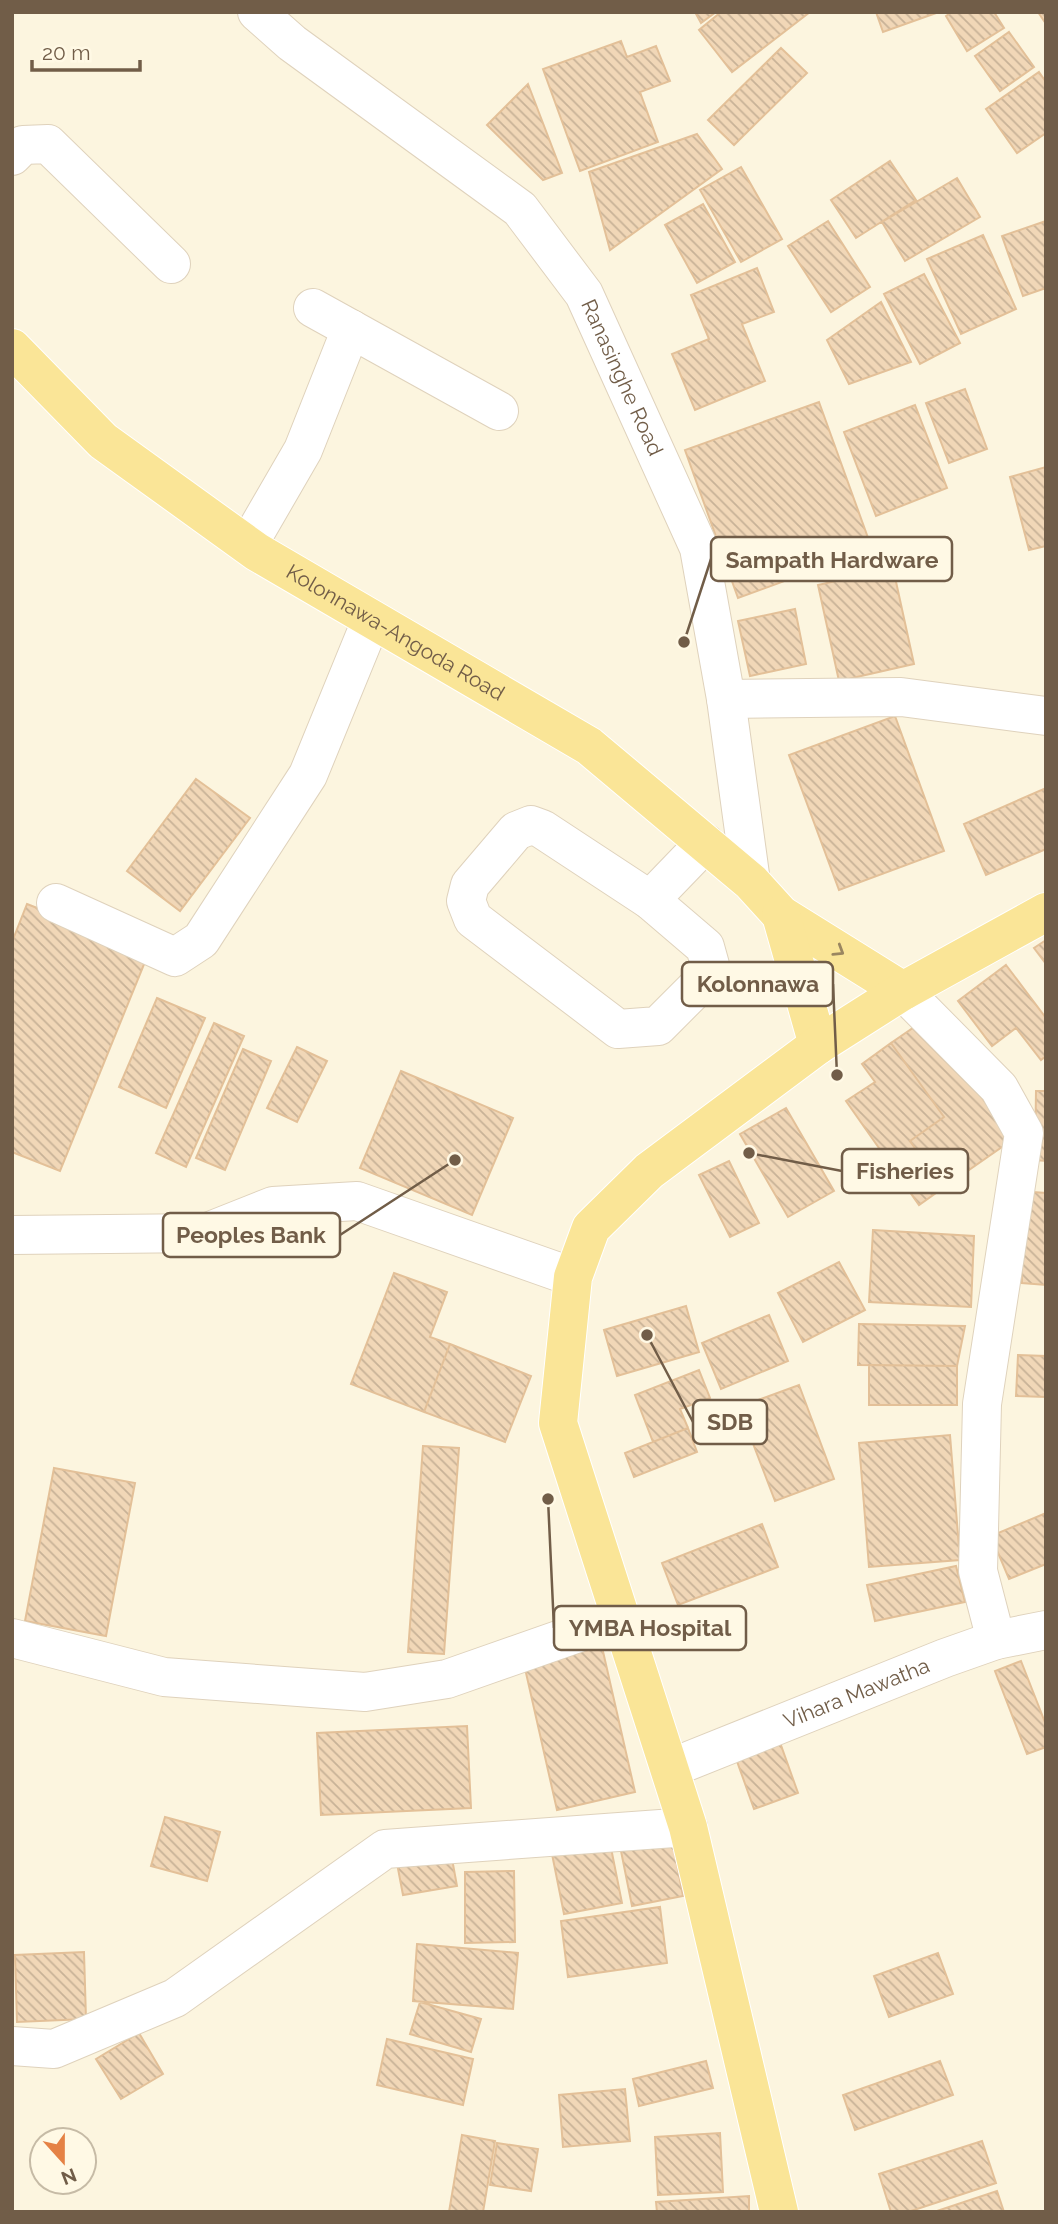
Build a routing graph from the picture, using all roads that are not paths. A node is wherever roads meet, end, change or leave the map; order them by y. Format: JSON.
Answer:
{"nodes":[{"id":1,"x":257,"y":12,"type":"edge"},
{"id":2,"x":12,"y":156,"type":"edge"},
{"id":3,"x":171,"y":264,"type":"dead end"},
{"id":4,"x":313,"y":308,"type":"dead end"},
{"id":5,"x":351,"y":329,"type":"junction"},
{"id":6,"x":12,"y":348,"type":"edge"},
{"id":7,"x":499,"y":411,"type":"dead end"},
{"id":8,"x":248,"y":545,"type":"junction"},
{"id":9,"x":371,"y":621,"type":"junction"},
{"id":10,"x":726,"y":699,"type":"junction"},
{"id":11,"x":1046,"y":716,"type":"edge"},
{"id":12,"x":705,"y":843,"type":"junction"},
{"id":13,"x":751,"y":882,"type":"junction"},
{"id":14,"x":650,"y":900,"type":"junction"},
{"id":15,"x":56,"y":903,"type":"dead end"},
{"id":16,"x":1046,"y":912,"type":"edge"},
{"id":17,"x":781,"y":915,"type":"junction"},
{"id":18,"x":903,"y":991,"type":"junction"},
{"id":19,"x":818,"y":1045,"type":"junction"},
{"id":20,"x":12,"y":1235,"type":"edge"},
{"id":21,"x":573,"y":1277,"type":"junction"},
{"id":22,"x":621,"y":1618,"type":"junction"},
{"id":23,"x":1046,"y":1630,"type":"edge"},
{"id":24,"x":12,"y":1638,"type":"edge"},
{"id":25,"x":996,"y":1640,"type":"junction"},
{"id":26,"x":671,"y":1768,"type":"junction"},
{"id":27,"x":688,"y":1827,"type":"junction"},
{"id":28,"x":12,"y":2046,"type":"edge"},
{"id":29,"x":779,"y":2212,"type":"edge"}],
"edges":[{"from":1,"to":10,"type":"street","name":"Ranasinghe Road"},
{"from":2,"to":3,"type":"street"},
{"from":4,"to":5,"type":"street"},
{"from":5,"to":7,"type":"street"},
{"from":5,"to":8,"type":"street"},
{"from":6,"to":8,"type":"main road","name":"Kolonnawa-Angoda Road"},
{"from":8,"to":9,"type":"main road","name":"Kolonnawa-Angoda Road"},
{"from":9,"to":12,"type":"main road","name":"Kolonnawa-Angoda Road"},
{"from":9,"to":15,"type":"street"},
{"from":10,"to":11,"type":"street"},
{"from":10,"to":13,"type":"street","name":"Ranasinghe Road"},
{"from":12,"to":13,"type":"main road","name":"Kolonnawa-Angoda Road"},
{"from":12,"to":14,"type":"street"},
{"from":13,"to":17,"type":"main road","name":"Kolonnawa-Angoda Road"},
{"from":14,"to":14,"type":"street"},
{"from":16,"to":18,"type":"main road"},
{"from":17,"to":18,"type":"main road","name":"Kolonnawa-Angoda Road","one_way":true},
{"from":17,"to":19,"type":"main road","name":"Kolonnawa-Angoda Road"},
{"from":18,"to":19,"type":"main road"},
{"from":18,"to":25,"type":"street"},
{"from":19,"to":21,"type":"main road"},
{"from":20,"to":21,"type":"street"},
{"from":21,"to":22,"type":"main road"},
{"from":22,"to":24,"type":"street"},
{"from":22,"to":26,"type":"main road"},
{"from":23,"to":25,"type":"street","name":"Vihara Mawatha"},
{"from":25,"to":26,"type":"street","name":"Vihara Mawatha"},
{"from":26,"to":27,"type":"main road"},
{"from":27,"to":28,"type":"street"},
{"from":27,"to":29,"type":"main road"}]}
